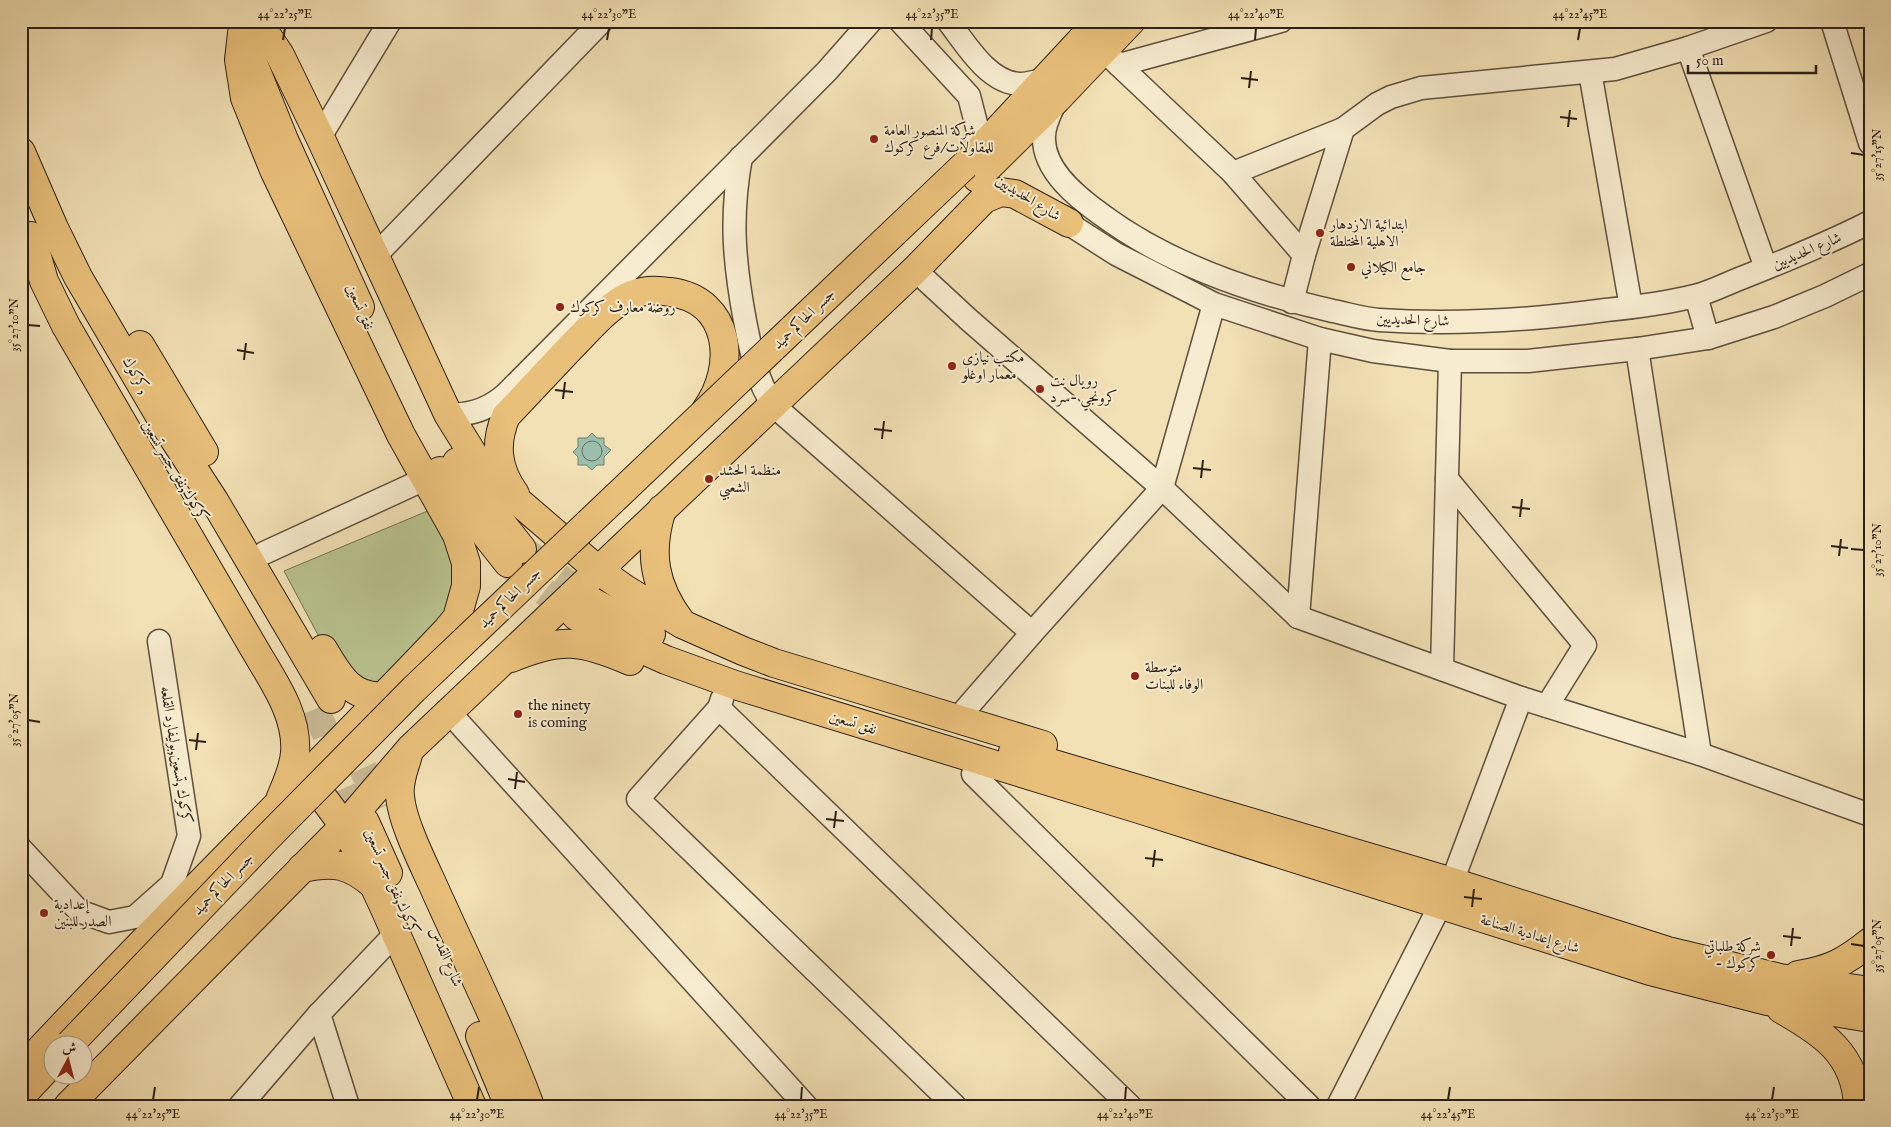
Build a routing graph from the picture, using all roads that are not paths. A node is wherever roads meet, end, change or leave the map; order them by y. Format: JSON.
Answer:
{"nodes":[{"id":1,"x":390,"y":21,"type":"edge"},
{"id":2,"x":602,"y":21,"type":"edge"},
{"id":3,"x":871,"y":21,"type":"edge"},
{"id":4,"x":900,"y":21,"type":"edge"},
{"id":5,"x":948,"y":21,"type":"edge"},
{"id":6,"x":1099,"y":21,"type":"edge"},
{"id":7,"x":1131,"y":21,"type":"edge"},
{"id":8,"x":1281,"y":21,"type":"edge"},
{"id":9,"x":1766,"y":21,"type":"edge"},
{"id":10,"x":1832,"y":21,"type":"edge"},
{"id":11,"x":248,"y":24,"type":"edge"},
{"id":12,"x":1688,"y":48,"type":"junction"},
{"id":13,"x":1111,"y":57,"type":"junction"},
{"id":14,"x":1590,"y":72,"type":"junction"},
{"id":15,"x":1050,"y":90,"type":"junction"},
{"id":16,"x":1343,"y":129,"type":"junction"},
{"id":17,"x":1868,"y":129,"type":"edge"},
{"id":18,"x":320,"y":136,"type":"junction"},
{"id":19,"x":21,"y":152,"type":"edge"},
{"id":20,"x":741,"y":157,"type":"junction"},
{"id":21,"x":976,"y":167,"type":"junction"},
{"id":22,"x":1233,"y":173,"type":"junction"},
{"id":23,"x":1870,"y":222,"type":"edge"},
{"id":24,"x":1069,"y":223,"type":"junction"},
{"id":25,"x":32,"y":231,"type":"edge"},
{"id":26,"x":1304,"y":255,"type":"junction"},
{"id":27,"x":375,"y":256,"type":"junction"},
{"id":28,"x":1766,"y":268,"type":"junction"},
{"id":29,"x":915,"y":270,"type":"junction"},
{"id":30,"x":1870,"y":274,"type":"edge"},
{"id":31,"x":1696,"y":296,"type":"junction"},
{"id":32,"x":1292,"y":302,"type":"junction"},
{"id":33,"x":1214,"y":304,"type":"junction"},
{"id":34,"x":1631,"y":307,"type":"junction"},
{"id":35,"x":1377,"y":320,"type":"junction"},
{"id":36,"x":1708,"y":338,"type":"junction"},
{"id":37,"x":1320,"y":339,"type":"junction"},
{"id":38,"x":1637,"y":349,"type":"junction"},
{"id":39,"x":1373,"y":351,"type":"junction"},
{"id":40,"x":1450,"y":361,"type":"junction"},
{"id":41,"x":773,"y":405,"type":"junction"},
{"id":42,"x":448,"y":414,"type":"junction"},
{"id":43,"x":702,"y":415,"type":"junction"},
{"id":44,"x":1447,"y":479,"type":"junction"},
{"id":45,"x":425,"y":480,"type":"junction"},
{"id":46,"x":1162,"y":488,"type":"junction"},
{"id":47,"x":526,"y":510,"type":"junction"},
{"id":48,"x":662,"y":510,"type":"junction"},
{"id":49,"x":264,"y":553,"type":"junction"},
{"id":50,"x":515,"y":556,"type":"tunnel mouth"},
{"id":51,"x":598,"y":570,"type":"junction"},
{"id":52,"x":582,"y":608,"type":"tunnel mouth"},
{"id":53,"x":1298,"y":617,"type":"junction"},
{"id":54,"x":682,"y":624,"type":"junction"},
{"id":55,"x":1032,"y":633,"type":"junction"},
{"id":56,"x":159,"y":641,"type":"dead end"},
{"id":57,"x":498,"y":664,"type":"junction"},
{"id":58,"x":1442,"y":668,"type":"junction"},
{"id":59,"x":385,"y":696,"type":"junction"},
{"id":60,"x":1521,"y":698,"type":"junction"},
{"id":61,"x":720,"y":703,"type":"junction"},
{"id":62,"x":323,"y":704,"type":"tunnel mouth"},
{"id":63,"x":1547,"y":706,"type":"junction"},
{"id":64,"x":449,"y":712,"type":"junction"},
{"id":65,"x":958,"y":718,"type":"junction"},
{"id":66,"x":410,"y":749,"type":"junction"},
{"id":67,"x":1700,"y":754,"type":"junction"},
{"id":68,"x":300,"y":765,"type":"junction"},
{"id":69,"x":973,"y":774,"type":"junction"},
{"id":70,"x":1138,"y":798,"type":"junction"},
{"id":71,"x":1870,"y":815,"type":"edge"},
{"id":72,"x":363,"y":819,"type":"junction"},
{"id":73,"x":21,"y":850,"type":"edge"},
{"id":74,"x":302,"y":868,"type":"junction"},
{"id":75,"x":1452,"y":882,"type":"junction"},
{"id":76,"x":374,"y":885,"type":"junction"},
{"id":77,"x":1441,"y":906,"type":"junction"},
{"id":78,"x":396,"y":933,"type":"junction"},
{"id":79,"x":1870,"y":942,"type":"edge"},
{"id":80,"x":1780,"y":978,"type":"junction"},
{"id":81,"x":1870,"y":991,"type":"edge"},
{"id":82,"x":1767,"y":1001,"type":"junction"},
{"id":83,"x":319,"y":1014,"type":"junction"},
{"id":84,"x":1870,"y":1018,"type":"edge"},
{"id":85,"x":80,"y":1034,"type":"edge"},
{"id":86,"x":92,"y":1047,"type":"edge"},
{"id":87,"x":21,"y":1070,"type":"edge"},
{"id":88,"x":42,"y":1074,"type":"edge"},
{"id":89,"x":57,"y":1084,"type":"edge"},
{"id":90,"x":21,"y":1096,"type":"edge"},
{"id":91,"x":36,"y":1106,"type":"edge"},
{"id":92,"x":68,"y":1106,"type":"edge"},
{"id":93,"x":240,"y":1106,"type":"edge"},
{"id":94,"x":348,"y":1106,"type":"edge"},
{"id":95,"x":472,"y":1106,"type":"edge"},
{"id":96,"x":492,"y":1106,"type":"edge"},
{"id":97,"x":509,"y":1106,"type":"edge"},
{"id":98,"x":530,"y":1106,"type":"edge"},
{"id":99,"x":806,"y":1106,"type":"edge"},
{"id":100,"x":955,"y":1106,"type":"edge"},
{"id":101,"x":1130,"y":1106,"type":"edge"},
{"id":102,"x":1309,"y":1106,"type":"edge"},
{"id":103,"x":1338,"y":1106,"type":"edge"},
{"id":104,"x":1858,"y":1106,"type":"edge"}],
"edges":[{"from":1,"to":18,"type":"street"},
{"from":2,"to":27,"type":"street"},
{"from":3,"to":20,"type":"street"},
{"from":4,"to":21,"type":"street"},
{"from":5,"to":15,"type":"street"},
{"from":6,"to":15,"type":"main road"},
{"from":7,"to":13,"type":"main road"},
{"from":8,"to":13,"type":"street"},
{"from":9,"to":12,"type":"street"},
{"from":10,"to":17,"type":"street"},
{"from":11,"to":18,"type":"main road"},
{"from":11,"to":45,"type":"main road"},
{"from":11,"to":50,"type":"main road","name":"نفق تسعين"},
{"from":12,"to":14,"type":"street"},
{"from":12,"to":28,"type":"street"},
{"from":13,"to":15,"type":"main road"},
{"from":13,"to":22,"type":"street"},
{"from":14,"to":16,"type":"street"},
{"from":14,"to":34,"type":"street"},
{"from":15,"to":21,"type":"main road"},
{"from":15,"to":32,"type":"street","name":"شارع الحديديين"},
{"from":16,"to":22,"type":"street"},
{"from":16,"to":26,"type":"street"},
{"from":18,"to":27,"type":"main road"},
{"from":19,"to":25,"type":"main road"},
{"from":20,"to":41,"type":"street"},
{"from":20,"to":42,"type":"street"},
{"from":21,"to":24,"type":"street","name":"شارع الحديديين"},
{"from":21,"to":43,"type":"main road","name":"جسر الحاكم حميد","bridge":true},
{"from":21,"to":86,"type":"main road","name":"جسر الحاكم حميد"},
{"from":22,"to":26,"type":"street"},
{"from":23,"to":28,"type":"street","name":"شارع الحديديين"},
{"from":24,"to":29,"type":"main road"},
{"from":24,"to":33,"type":"street","name":"شارع الحديديين"},
{"from":25,"to":49,"type":"main road"},
{"from":25,"to":62,"type":"main road","name":"كركوك,"},
{"from":25,"to":68,"type":"main road"},
{"from":26,"to":32,"type":"street"},
{"from":27,"to":42,"type":"main road"},
{"from":28,"to":31,"type":"street","name":"شارع الحديديين"},
{"from":29,"to":41,"type":"main road"},
{"from":29,"to":46,"type":"street"},
{"from":30,"to":36,"type":"street","name":"شارع الحديديين"},
{"from":31,"to":34,"type":"street","name":"شارع الحديديين"},
{"from":31,"to":36,"type":"street"},
{"from":32,"to":35,"type":"street","name":"شارع الحديديين"},
{"from":33,"to":37,"type":"street","name":"شارع الحديديين"},
{"from":33,"to":46,"type":"street"},
{"from":34,"to":35,"type":"street","name":"شارع الحديديين"},
{"from":35,"to":39,"type":"street"},
{"from":36,"to":38,"type":"street","name":"شارع الحديديين"},
{"from":37,"to":39,"type":"street","name":"شارع الحديديين"},
{"from":37,"to":53,"type":"street"},
{"from":38,"to":40,"type":"street","name":"شارع الحديديين"},
{"from":38,"to":67,"type":"street"},
{"from":39,"to":40,"type":"street","name":"شارع الحديديين"},
{"from":40,"to":44,"type":"street"},
{"from":41,"to":48,"type":"main road"},
{"from":41,"to":55,"type":"street"},
{"from":42,"to":47,"type":"main road"},
{"from":43,"to":47,"type":"main road","bridge":true},
{"from":43,"to":85,"type":"main road","name":"جسر الحاكم حميد","bridge":true},
{"from":44,"to":58,"type":"street"},
{"from":44,"to":63,"type":"street"},
{"from":45,"to":49,"type":"street"},
{"from":45,"to":59,"type":"main road"},
{"from":46,"to":53,"type":"street"},
{"from":46,"to":55,"type":"street"},
{"from":47,"to":51,"type":"main road"},
{"from":48,"to":51,"type":"main road"},
{"from":48,"to":54,"type":"main road"},
{"from":49,"to":59,"type":"main road"},
{"from":51,"to":54,"type":"main road"},
{"from":51,"to":57,"type":"main road"},
{"from":52,"to":70,"type":"main road","name":"نفق تسعين"},
{"from":53,"to":58,"type":"street"},
{"from":54,"to":65,"type":"main road"},
{"from":55,"to":65,"type":"street"},
{"from":56,"to":73,"type":"street","name":"كركوك ,تسعين,بوليفارد القلعه"},
{"from":57,"to":61,"type":"main road"},
{"from":57,"to":64,"type":"main road"},
{"from":58,"to":60,"type":"street"},
{"from":59,"to":68,"type":"main road"},
{"from":60,"to":63,"type":"street"},
{"from":60,"to":75,"type":"street"},
{"from":61,"to":69,"type":"main road"},
{"from":61,"to":100,"type":"street"},
{"from":61,"to":101,"type":"street"},
{"from":63,"to":67,"type":"street"},
{"from":64,"to":66,"type":"main road"},
{"from":64,"to":99,"type":"street"},
{"from":65,"to":70,"type":"main road"},
{"from":66,"to":72,"type":"main road"},
{"from":66,"to":98,"type":"main road"},
{"from":67,"to":71,"type":"street"},
{"from":68,"to":72,"type":"main road"},
{"from":68,"to":87,"type":"main road"},
{"from":69,"to":70,"type":"main road"},
{"from":69,"to":102,"type":"street"},
{"from":70,"to":75,"type":"main road","name":"شارع إعدادية الصناعة"},
{"from":70,"to":77,"type":"main road","name":"شارع إعدادية الصناعة"},
{"from":72,"to":74,"type":"main road"},
{"from":72,"to":76,"type":"main road"},
{"from":72,"to":96,"type":"main road","name":"كركوك,نفق جسر تسعين"},
{"from":72,"to":97,"type":"main road","name":"شارع القدس"},
{"from":74,"to":76,"type":"main road"},
{"from":74,"to":92,"type":"main road"},
{"from":75,"to":77,"type":"street"},
{"from":75,"to":80,"type":"main road","name":"شارع إعدادية الصناعة"},
{"from":76,"to":78,"type":"main road"},
{"from":77,"to":82,"type":"main road","name":"شارع إعدادية الصناعة"},
{"from":77,"to":103,"type":"street"},
{"from":78,"to":83,"type":"street"},
{"from":78,"to":95,"type":"main road"},
{"from":79,"to":80,"type":"main road"},
{"from":80,"to":81,"type":"main road","name":"شارع إعدادية الصناعة"},
{"from":82,"to":84,"type":"main road","name":"شارع إعدادية الصناعة"},
{"from":82,"to":104,"type":"main road"},
{"from":83,"to":93,"type":"street"},
{"from":83,"to":94,"type":"street"},
{"from":88,"to":90,"type":"main road"},
{"from":89,"to":91,"type":"main road"}]}
